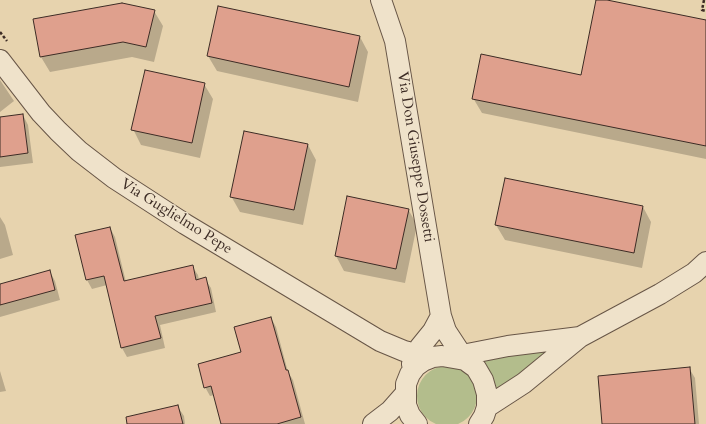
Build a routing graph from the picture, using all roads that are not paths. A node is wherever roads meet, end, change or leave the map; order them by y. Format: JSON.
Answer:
{"nodes":[{"id":1,"x":381,"y":0,"type":"edge"},
{"id":2,"x":5,"y":52,"type":"edge"},
{"id":3,"x":706,"y":262,"type":"edge"},
{"id":4,"x":441,"y":316,"type":"junction"},
{"id":5,"x":580,"y":337,"type":"junction"},
{"id":6,"x":380,"y":341,"type":"junction"},
{"id":7,"x":442,"y":353,"type":"junction"},
{"id":8,"x":407,"y":384,"type":"junction"},
{"id":9,"x":483,"y":415,"type":"edge"},
{"id":10,"x":373,"y":424,"type":"edge"},
{"id":11,"x":417,"y":424,"type":"edge"}],
"edges":[{"from":1,"to":4,"type":"street","name":"Via Don Giuseppe Dossetti"},
{"from":2,"to":6,"type":"street","name":"Via Guglielmo Pepe"},
{"from":3,"to":5,"type":"street"},
{"from":4,"to":7,"type":"street","name":"Via Don Giuseppe Dossetti"},
{"from":4,"to":7,"type":"street"},
{"from":5,"to":7,"type":"street"},
{"from":5,"to":9,"type":"street"},
{"from":6,"to":7,"type":"street","name":"Via Guglielmo Pepe"},
{"from":6,"to":8,"type":"street","name":"Via Guglielmo Pepe"},
{"from":7,"to":8,"type":"street"},
{"from":7,"to":9,"type":"street"},
{"from":8,"to":10,"type":"street"},
{"from":8,"to":11,"type":"street","name":"Via Guglielmo Pepe"}]}
